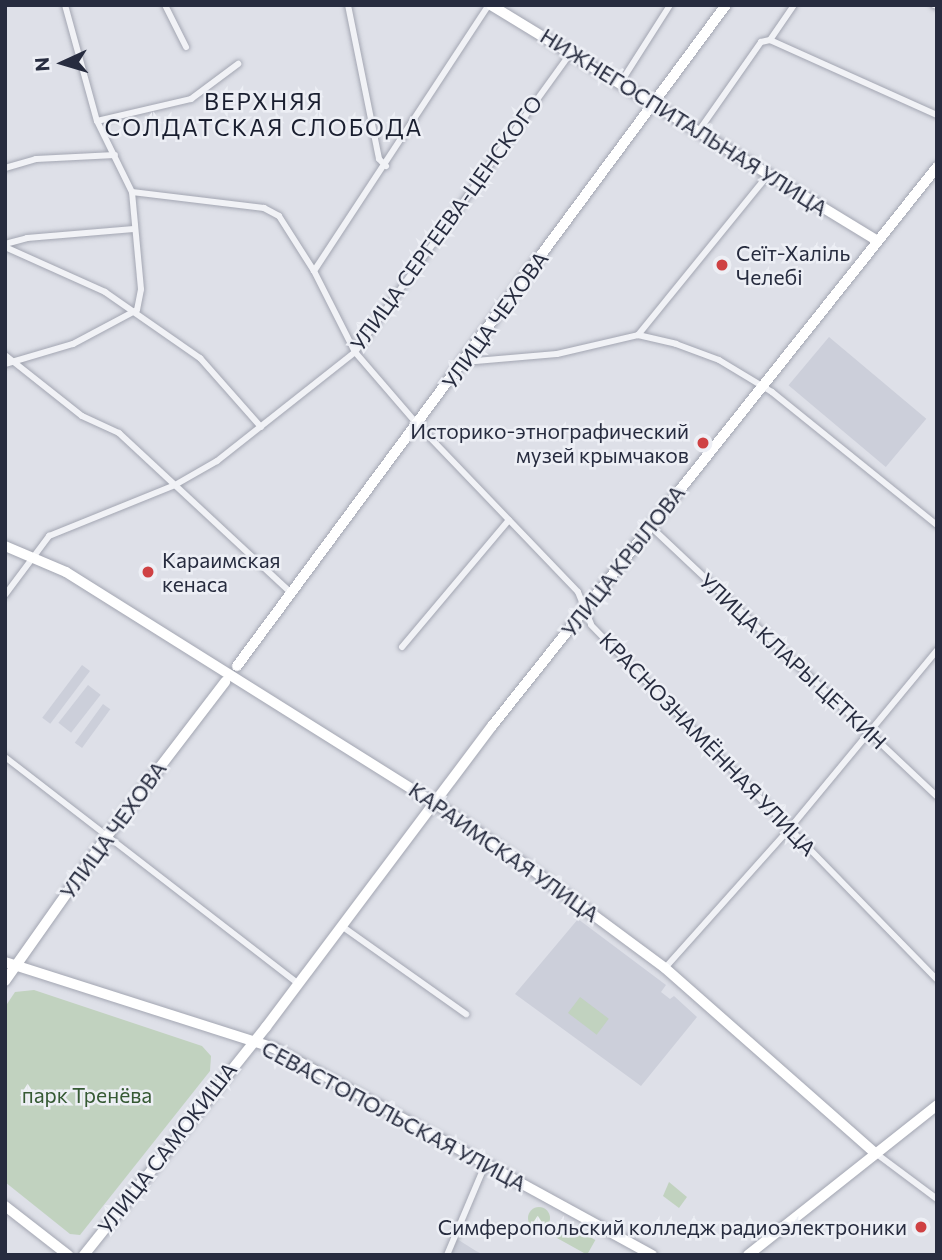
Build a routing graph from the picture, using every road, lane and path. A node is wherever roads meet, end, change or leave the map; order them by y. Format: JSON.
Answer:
{"nodes":[{"id":1,"x":65,"y":5,"type":"edge"},
{"id":2,"x":165,"y":5,"type":"edge"},
{"id":3,"x":348,"y":5,"type":"edge"},
{"id":4,"x":490,"y":5,"type":"edge"},
{"id":5,"x":670,"y":5,"type":"edge"},
{"id":6,"x":726,"y":5,"type":"edge"},
{"id":7,"x":794,"y":5,"type":"edge"},
{"id":8,"x":769,"y":40,"type":"junction"},
{"id":9,"x":186,"y":47,"type":"dead end"},
{"id":10,"x":572,"y":51,"type":"junction"},
{"id":11,"x":238,"y":64,"type":"dead end"},
{"id":12,"x":621,"y":82,"type":"junction"},
{"id":13,"x":654,"y":105,"type":"junction"},
{"id":14,"x":936,"y":112,"type":"edge"},
{"id":15,"x":97,"y":121,"type":"junction"},
{"id":16,"x":698,"y":132,"type":"junction"},
{"id":17,"x":115,"y":155,"type":"junction"},
{"id":18,"x":386,"y":166,"type":"junction"},
{"id":19,"x":937,"y":167,"type":"edge"},
{"id":20,"x":5,"y":169,"type":"edge"},
{"id":21,"x":769,"y":174,"type":"junction"},
{"id":22,"x":132,"y":192,"type":"junction"},
{"id":23,"x":134,"y":229,"type":"junction"},
{"id":24,"x":876,"y":240,"type":"junction"},
{"id":25,"x":5,"y":246,"type":"edge"},
{"id":26,"x":314,"y":271,"type":"junction"},
{"id":27,"x":132,"y":314,"type":"junction"},
{"id":28,"x":638,"y":335,"type":"junction"},
{"id":29,"x":355,"y":352,"type":"junction"},
{"id":30,"x":5,"y":355,"type":"edge"},
{"id":31,"x":19,"y":362,"type":"junction"},
{"id":32,"x":464,"y":362,"type":"junction"},
{"id":33,"x":5,"y":364,"type":"edge"},
{"id":34,"x":761,"y":386,"type":"junction"},
{"id":35,"x":418,"y":425,"type":"junction"},
{"id":36,"x":261,"y":427,"type":"junction"},
{"id":37,"x":174,"y":485,"type":"junction"},
{"id":38,"x":509,"y":520,"type":"junction"},
{"id":39,"x":937,"y":525,"type":"edge"},
{"id":40,"x":650,"y":526,"type":"junction"},
{"id":41,"x":5,"y":546,"type":"edge"},
{"id":42,"x":35,"y":556,"type":"junction"},
{"id":43,"x":290,"y":593,"type":"junction"},
{"id":44,"x":5,"y":595,"type":"edge"},
{"id":45,"x":585,"y":609,"type":"junction"},
{"id":46,"x":402,"y":647,"type":"dead end"},
{"id":47,"x":937,"y":650,"type":"edge"},
{"id":48,"x":237,"y":666,"type":"dead end"},
{"id":49,"x":225,"y":682,"type":"dead end"},
{"id":50,"x":866,"y":731,"type":"junction"},
{"id":51,"x":5,"y":757,"type":"edge"},
{"id":52,"x":937,"y":796,"type":"edge"},
{"id":53,"x":434,"y":803,"type":"junction"},
{"id":54,"x":790,"y":828,"type":"junction"},
{"id":55,"x":108,"y":835,"type":"junction"},
{"id":56,"x":342,"y":927,"type":"junction"},
{"id":57,"x":10,"y":964,"type":"edge"},
{"id":58,"x":665,"y":968,"type":"junction"},
{"id":59,"x":937,"y":979,"type":"edge"},
{"id":60,"x":5,"y":981,"type":"edge"},
{"id":61,"x":299,"y":984,"type":"junction"},
{"id":62,"x":466,"y":1014,"type":"dead end"},
{"id":63,"x":251,"y":1041,"type":"junction"},
{"id":64,"x":937,"y":1105,"type":"edge"},
{"id":65,"x":874,"y":1152,"type":"junction"},
{"id":66,"x":485,"y":1165,"type":"junction"},
{"id":67,"x":937,"y":1199,"type":"edge"},
{"id":68,"x":5,"y":1206,"type":"edge"},
{"id":69,"x":68,"y":1255,"type":"edge"},
{"id":70,"x":84,"y":1255,"type":"edge"},
{"id":71,"x":447,"y":1255,"type":"edge"},
{"id":72,"x":653,"y":1255,"type":"edge"},
{"id":73,"x":748,"y":1255,"type":"edge"}],
"edges":[{"from":1,"to":15,"type":"street"},
{"from":2,"to":9,"type":"street"},
{"from":3,"to":18,"type":"street"},
{"from":4,"to":10,"type":"main road","name":"НИЖНЕГОСПИТАЛЬНАЯ УЛИЦА"},
{"from":4,"to":18,"type":"street"},
{"from":5,"to":12,"type":"street"},
{"from":6,"to":13,"type":"main road","name":"УЛИЦА ЧЕХОВА"},
{"from":7,"to":8,"type":"street"},
{"from":8,"to":14,"type":"street"},
{"from":8,"to":16,"type":"street"},
{"from":10,"to":12,"type":"main road","name":"НИЖНЕГОСПИТАЛЬНАЯ УЛИЦА"},
{"from":10,"to":29,"type":"street","name":"УЛИЦА СЕРГЕЕВА-ЦЕНСКОГО"},
{"from":11,"to":15,"type":"street"},
{"from":12,"to":13,"type":"main road","name":"НИЖНЕГОСПИТАЛЬНАЯ УЛИЦА"},
{"from":13,"to":16,"type":"main road","name":"НИЖНЕГОСПИТАЛЬНАЯ УЛИЦА"},
{"from":13,"to":32,"type":"main road","name":"УЛИЦА ЧЕХОВА"},
{"from":15,"to":17,"type":"street"},
{"from":16,"to":21,"type":"main road","name":"НИЖНЕГОСПИТАЛЬНАЯ УЛИЦА"},
{"from":17,"to":20,"type":"street"},
{"from":17,"to":22,"type":"street"},
{"from":18,"to":26,"type":"street"},
{"from":19,"to":24,"type":"main road","name":"УЛИЦА КРЫЛОВА"},
{"from":21,"to":24,"type":"main road","name":"НИЖНЕГОСПИТАЛЬНАЯ УЛИЦА"},
{"from":21,"to":28,"type":"street"},
{"from":22,"to":23,"type":"street"},
{"from":22,"to":26,"type":"street","name":"КРАСНОЗНАМЁННАЯ УЛИЦА"},
{"from":23,"to":25,"type":"street"},
{"from":23,"to":27,"type":"street"},
{"from":24,"to":34,"type":"main road","name":"УЛИЦА КРЫЛОВА"},
{"from":25,"to":27,"type":"street"},
{"from":26,"to":29,"type":"street","name":"КРАСНОЗНАМЁННАЯ УЛИЦА"},
{"from":27,"to":31,"type":"street"},
{"from":27,"to":36,"type":"street"},
{"from":28,"to":32,"type":"street"},
{"from":28,"to":34,"type":"street"},
{"from":29,"to":35,"type":"street","name":"КРАСНОЗНАМЁННАЯ УЛИЦА"},
{"from":29,"to":36,"type":"street","name":"УЛИЦА СЕРГЕЕВА-ЦЕНСКОГО"},
{"from":30,"to":31,"type":"street"},
{"from":31,"to":33,"type":"street"},
{"from":31,"to":37,"type":"street"},
{"from":32,"to":35,"type":"main road","name":"УЛИЦА ЧЕХОВА"},
{"from":34,"to":39,"type":"street"},
{"from":34,"to":40,"type":"main road","name":"УЛИЦА КРЫЛОВА"},
{"from":35,"to":38,"type":"street","name":"КРАСНОЗНАМЁННАЯ УЛИЦА"},
{"from":35,"to":43,"type":"main road","name":"УЛИЦА ЧЕХОВА"},
{"from":36,"to":37,"type":"street","name":"УЛИЦА СЕРГЕЕВА-ЦЕНСКОГО"},
{"from":37,"to":42,"type":"street","name":"УЛИЦА СЕРГЕЕВА-ЦЕНСКОГО"},
{"from":37,"to":43,"type":"street"},
{"from":38,"to":45,"type":"street","name":"КРАСНОЗНАМЁННАЯ УЛИЦА"},
{"from":38,"to":46,"type":"street"},
{"from":40,"to":45,"type":"main road","name":"УЛИЦА КРЫЛОВА"},
{"from":40,"to":50,"type":"street","name":"УЛИЦА КЛАРЫ ЦЕТКИН"},
{"from":41,"to":42,"type":"main road","name":"КАРАИМСКАЯ УЛИЦА"},
{"from":42,"to":44,"type":"street","name":"УЛИЦА СЕРГЕЕВА-ЦЕНСКОГО"},
{"from":42,"to":53,"type":"main road","name":"КАРАИМСКАЯ УЛИЦА"},
{"from":43,"to":48,"type":"main road","name":"УЛИЦА ЧЕХОВА"},
{"from":45,"to":53,"type":"main road","name":"УЛИЦА КРЫЛОВА"},
{"from":45,"to":54,"type":"street","name":"КРАСНОЗНАМЁННАЯ УЛИЦА"},
{"from":47,"to":50,"type":"street"},
{"from":49,"to":55,"type":"main road","name":"УЛИЦА ЧЕХОВА"},
{"from":50,"to":52,"type":"street","name":"УЛИЦА КЛАРЫ ЦЕТКИН"},
{"from":50,"to":54,"type":"street"},
{"from":51,"to":55,"type":"street"},
{"from":53,"to":56,"type":"main road","name":"УЛИЦА КРЫЛОВА"},
{"from":53,"to":58,"type":"main road","name":"КАРАИМСКАЯ УЛИЦА"},
{"from":54,"to":58,"type":"street"},
{"from":54,"to":59,"type":"street","name":"КРАСНОЗНАМЁННАЯ УЛИЦА"},
{"from":55,"to":57,"type":"main road","name":"УЛИЦА ЧЕХОВА"},
{"from":55,"to":61,"type":"street"},
{"from":56,"to":61,"type":"main road","name":"УЛИЦА КРЫЛОВА"},
{"from":56,"to":62,"type":"street"},
{"from":57,"to":60,"type":"main road","name":"УЛИЦА ЧЕХОВА"},
{"from":57,"to":63,"type":"main road","name":"СЕВАСТОПОЛЬСКАЯ УЛИЦА"},
{"from":58,"to":65,"type":"main road","name":"КАРАИМСКАЯ УЛИЦА"},
{"from":61,"to":63,"type":"main road","name":"УЛИЦА КРЫЛОВА"},
{"from":63,"to":66,"type":"main road","name":"СЕВАСТОПОЛЬСКАЯ УЛИЦА"},
{"from":63,"to":70,"type":"main road","name":"УЛИЦА САМОКИША"},
{"from":64,"to":65,"type":"main road"},
{"from":65,"to":67,"type":"street","name":"КАРАИМСКАЯ УЛИЦА"},
{"from":65,"to":73,"type":"main road"},
{"from":66,"to":71,"type":"street"},
{"from":66,"to":72,"type":"main road","name":"СЕВАСТОПОЛЬСКАЯ УЛИЦА"},
{"from":68,"to":69,"type":"main road"}]}
